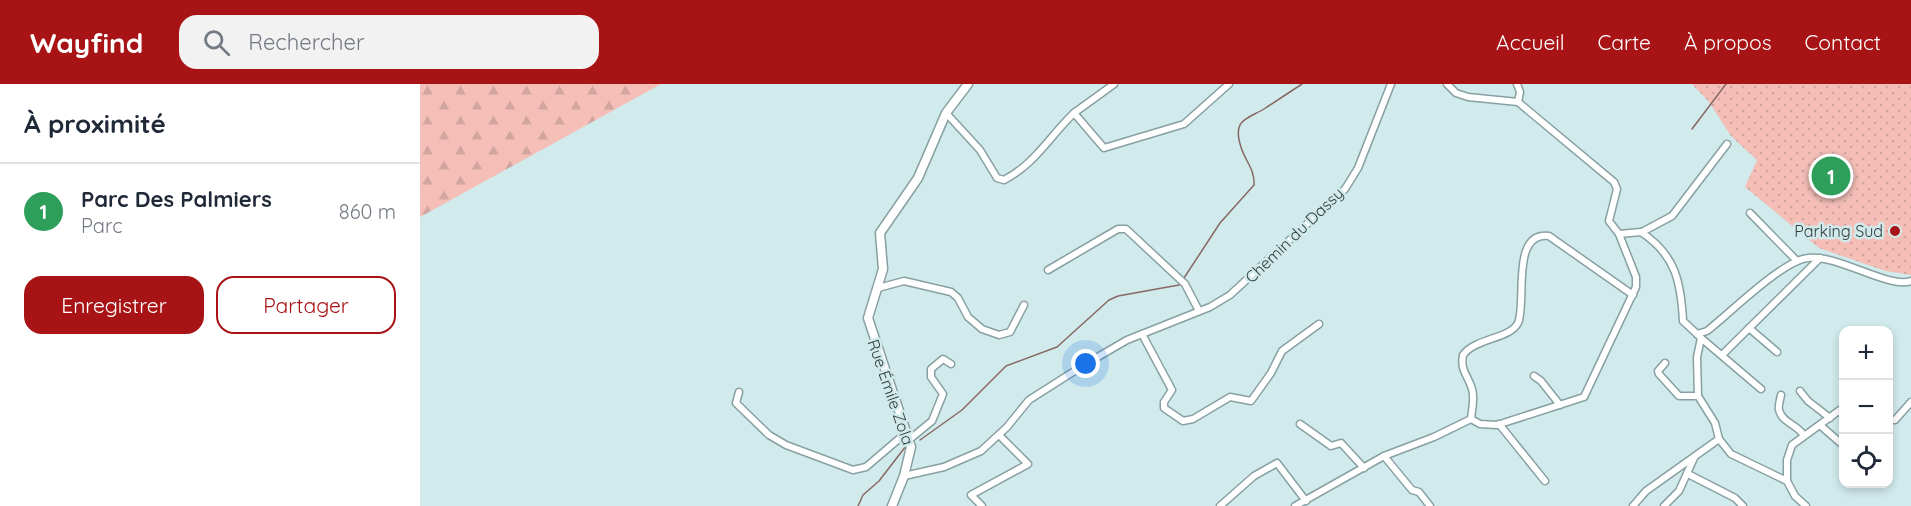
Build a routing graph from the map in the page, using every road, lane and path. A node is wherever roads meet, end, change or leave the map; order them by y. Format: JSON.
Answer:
{"nodes":[{"id":1,"x":968,"y":84,"type":"edge"},
{"id":2,"x":1113,"y":84,"type":"edge"},
{"id":3,"x":1229,"y":84,"type":"edge"},
{"id":4,"x":1391,"y":84,"type":"edge"},
{"id":5,"x":1447,"y":84,"type":"edge"},
{"id":6,"x":1517,"y":84,"type":"edge"},
{"id":7,"x":1518,"y":102,"type":"junction"},
{"id":8,"x":946,"y":113,"type":"junction"},
{"id":9,"x":1074,"y":113,"type":"junction"},
{"id":10,"x":1727,"y":144,"type":"dead end"},
{"id":11,"x":1750,"y":213,"type":"dead end"},
{"id":12,"x":1641,"y":232,"type":"junction"},
{"id":13,"x":1619,"y":234,"type":"junction"},
{"id":14,"x":1820,"y":258,"type":"junction"},
{"id":15,"x":1797,"y":261,"type":"junction"},
{"id":16,"x":1048,"y":270,"type":"dead end"},
{"id":17,"x":1911,"y":281,"type":"edge"},
{"id":18,"x":878,"y":288,"type":"junction"},
{"id":19,"x":1633,"y":295,"type":"junction"},
{"id":20,"x":1024,"y":305,"type":"dead end"},
{"id":21,"x":1199,"y":311,"type":"junction"},
{"id":22,"x":1319,"y":324,"type":"dead end"},
{"id":23,"x":1749,"y":328,"type":"junction"},
{"id":24,"x":1142,"y":334,"type":"junction"},
{"id":25,"x":1699,"y":336,"type":"junction"},
{"id":26,"x":1777,"y":352,"type":"dead end"},
{"id":27,"x":1722,"y":355,"type":"junction"},
{"id":28,"x":1665,"y":363,"type":"dead end"},
{"id":29,"x":951,"y":364,"type":"dead end"},
{"id":30,"x":1534,"y":376,"type":"dead end"},
{"id":31,"x":1761,"y":389,"type":"dead end"},
{"id":32,"x":1800,"y":391,"type":"dead end"},
{"id":33,"x":739,"y":392,"type":"dead end"},
{"id":34,"x":1781,"y":395,"type":"dead end"},
{"id":35,"x":1698,"y":396,"type":"junction"},
{"id":36,"x":1911,"y":402,"type":"edge"},
{"id":37,"x":1560,"y":405,"type":"junction"},
{"id":38,"x":1839,"y":411,"type":"edge"},
{"id":39,"x":1830,"y":417,"type":"junction"},
{"id":40,"x":1471,"y":419,"type":"junction"},
{"id":41,"x":1893,"y":420,"type":"edge"},
{"id":42,"x":1300,"y":424,"type":"dead end"},
{"id":43,"x":1499,"y":424,"type":"junction"},
{"id":44,"x":1821,"y":426,"type":"junction"},
{"id":45,"x":999,"y":435,"type":"junction"},
{"id":46,"x":909,"y":436,"type":"junction"},
{"id":47,"x":1804,"y":436,"type":"junction"},
{"id":48,"x":1719,"y":439,"type":"junction"},
{"id":49,"x":1839,"y":442,"type":"edge"},
{"id":50,"x":1384,"y":456,"type":"junction"},
{"id":51,"x":1694,"y":457,"type":"junction"},
{"id":52,"x":1364,"y":468,"type":"junction"},
{"id":53,"x":1688,"y":474,"type":"junction"},
{"id":54,"x":904,"y":476,"type":"junction"},
{"id":55,"x":1545,"y":481,"type":"dead end"},
{"id":56,"x":1787,"y":481,"type":"junction"},
{"id":57,"x":1306,"y":501,"type":"junction"},
{"id":58,"x":892,"y":506,"type":"edge"},
{"id":59,"x":982,"y":506,"type":"edge"},
{"id":60,"x":1220,"y":506,"type":"edge"},
{"id":61,"x":1294,"y":506,"type":"edge"},
{"id":62,"x":1430,"y":506,"type":"edge"},
{"id":63,"x":1633,"y":506,"type":"edge"},
{"id":64,"x":1664,"y":506,"type":"edge"},
{"id":65,"x":1743,"y":506,"type":"edge"},
{"id":66,"x":1806,"y":506,"type":"edge"}],
"edges":[{"from":1,"to":8,"type":"main road","name":"Rue Émile Zola"},
{"from":2,"to":9,"type":"street"},
{"from":3,"to":9,"type":"street"},
{"from":4,"to":21,"type":"street","name":"Chemin du Dassy"},
{"from":5,"to":7,"type":"street"},
{"from":6,"to":7,"type":"street"},
{"from":7,"to":13,"type":"street"},
{"from":8,"to":9,"type":"street"},
{"from":8,"to":18,"type":"main road","name":"Rue Émile Zola"},
{"from":10,"to":12,"type":"street"},
{"from":11,"to":15,"type":"street"},
{"from":12,"to":13,"type":"street"},
{"from":12,"to":25,"type":"street"},
{"from":13,"to":19,"type":"street"},
{"from":14,"to":15,"type":"street"},
{"from":14,"to":17,"type":"street"},
{"from":14,"to":23,"type":"street"},
{"from":15,"to":25,"type":"street"},
{"from":16,"to":21,"type":"street"},
{"from":18,"to":20,"type":"street"},
{"from":18,"to":46,"type":"main road","name":"Rue Émile Zola"},
{"from":19,"to":37,"type":"street"},
{"from":19,"to":40,"type":"street"},
{"from":21,"to":24,"type":"street","name":"Chemin du Dassy"},
{"from":22,"to":24,"type":"street"},
{"from":23,"to":26,"type":"street"},
{"from":23,"to":27,"type":"street"},
{"from":24,"to":45,"type":"street","name":"Chemin du Dassy"},
{"from":25,"to":27,"type":"street"},
{"from":25,"to":35,"type":"street"},
{"from":27,"to":31,"type":"street"},
{"from":28,"to":35,"type":"street"},
{"from":29,"to":46,"type":"street"},
{"from":30,"to":37,"type":"street"},
{"from":32,"to":39,"type":"street"},
{"from":33,"to":46,"type":"street"},
{"from":34,"to":47,"type":"street"},
{"from":35,"to":48,"type":"street"},
{"from":36,"to":41,"type":"street"},
{"from":37,"to":43,"type":"street"},
{"from":38,"to":39,"type":"street"},
{"from":39,"to":44,"type":"street"},
{"from":40,"to":43,"type":"street"},
{"from":40,"to":50,"type":"street"},
{"from":42,"to":52,"type":"street"},
{"from":43,"to":55,"type":"street"},
{"from":44,"to":47,"type":"street"},
{"from":44,"to":49,"type":"street"},
{"from":45,"to":54,"type":"street","name":"Chemin du Dassy"},
{"from":45,"to":59,"type":"street"},
{"from":46,"to":54,"type":"main road","name":"Rue Émile Zola"},
{"from":47,"to":56,"type":"street"},
{"from":48,"to":51,"type":"street"},
{"from":48,"to":56,"type":"street"},
{"from":50,"to":52,"type":"street"},
{"from":50,"to":62,"type":"street"},
{"from":51,"to":53,"type":"street"},
{"from":51,"to":63,"type":"street"},
{"from":52,"to":57,"type":"street"},
{"from":53,"to":64,"type":"street"},
{"from":53,"to":65,"type":"street"},
{"from":54,"to":58,"type":"main road","name":"Rue Émile Zola"},
{"from":56,"to":66,"type":"street"},
{"from":57,"to":60,"type":"street"},
{"from":57,"to":61,"type":"street"}]}
